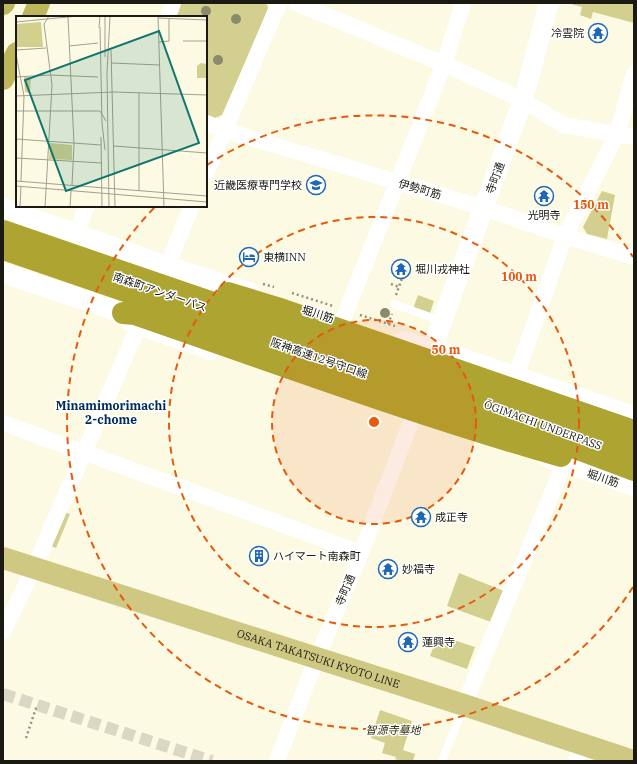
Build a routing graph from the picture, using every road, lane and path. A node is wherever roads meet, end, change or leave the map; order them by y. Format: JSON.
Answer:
{"nodes":[{"id":1,"x":39,"y":3,"type":"edge"},
{"id":2,"x":174,"y":3,"type":"edge"},
{"id":3,"x":279,"y":3,"type":"edge"},
{"id":4,"x":296,"y":3,"type":"edge"},
{"id":5,"x":463,"y":3,"type":"edge"},
{"id":6,"x":549,"y":3,"type":"edge"},
{"id":7,"x":33,"y":16,"type":"edge"},
{"id":8,"x":168,"y":16,"type":"edge"},
{"id":9,"x":16,"y":54,"type":"edge"},
{"id":10,"x":444,"y":64,"type":"junction"},
{"id":11,"x":634,"y":74,"type":"edge"},
{"id":12,"x":3,"y":79,"type":"edge"},
{"id":13,"x":523,"y":100,"type":"junction"},
{"id":14,"x":207,"y":123,"type":"edge"},
{"id":15,"x":224,"y":130,"type":"junction"},
{"id":16,"x":617,"y":134,"type":"junction"},
{"id":17,"x":634,"y":137,"type":"edge"},
{"id":18,"x":207,"y":172,"type":"edge"},
{"id":19,"x":397,"y":183,"type":"junction"},
{"id":20,"x":87,"y":207,"type":"edge"},
{"id":21,"x":192,"y":207,"type":"edge"},
{"id":22,"x":3,"y":208,"type":"edge"},
{"id":23,"x":484,"y":208,"type":"junction"},
{"id":24,"x":3,"y":231,"type":"edge"},
{"id":25,"x":76,"y":233,"type":"junction"},
{"id":26,"x":565,"y":236,"type":"junction"},
{"id":27,"x":3,"y":249,"type":"edge"},
{"id":28,"x":634,"y":257,"type":"edge"},
{"id":29,"x":65,"y":260,"type":"dead end"},
{"id":30,"x":167,"y":266,"type":"junction"},
{"id":31,"x":406,"y":267,"type":"dead end"},
{"id":32,"x":3,"y":273,"type":"edge"},
{"id":33,"x":135,"y":276,"type":"junction"},
{"id":34,"x":261,"y":283,"type":"dead end"},
{"id":35,"x":391,"y":284,"type":"dead end"},
{"id":36,"x":275,"y":287,"type":"dead end"},
{"id":37,"x":398,"y":287,"type":"junction"},
{"id":38,"x":289,"y":292,"type":"dead end"},
{"id":39,"x":396,"y":293,"type":"dead end"},
{"id":40,"x":394,"y":307,"type":"joint"},
{"id":41,"x":344,"y":316,"type":"junction"},
{"id":42,"x":131,"y":320,"type":"junction"},
{"id":43,"x":442,"y":322,"type":"junction"},
{"id":44,"x":388,"y":324,"type":"junction"},
{"id":45,"x":396,"y":326,"type":"dead end"},
{"id":46,"x":278,"y":332,"type":"junction"},
{"id":47,"x":433,"y":350,"type":"junction"},
{"id":48,"x":516,"y":376,"type":"junction"},
{"id":49,"x":423,"y":382,"type":"junction"},
{"id":50,"x":634,"y":416,"type":"edge"},
{"id":51,"x":412,"y":419,"type":"junction"},
{"id":52,"x":3,"y":423,"type":"edge"},
{"id":53,"x":634,"y":431,"type":"edge"},
{"id":54,"x":634,"y":451,"type":"edge"},
{"id":55,"x":84,"y":453,"type":"junction"},
{"id":56,"x":634,"y":458,"type":"edge"},
{"id":57,"x":564,"y":464,"type":"junction"},
{"id":58,"x":634,"y":470,"type":"edge"},
{"id":59,"x":634,"y":482,"type":"edge"},
{"id":60,"x":634,"y":488,"type":"edge"},
{"id":61,"x":361,"y":553,"type":"junction"},
{"id":62,"x":3,"y":558,"type":"edge"},
{"id":63,"x":34,"y":568,"type":"junction"},
{"id":64,"x":3,"y":632,"type":"edge"},
{"id":65,"x":316,"y":658,"type":"junction"},
{"id":66,"x":37,"y":705,"type":"dead end"},
{"id":67,"x":464,"y":705,"type":"junction"},
{"id":68,"x":26,"y":738,"type":"dead end"},
{"id":69,"x":579,"y":753,"type":"edge"},
{"id":70,"x":276,"y":761,"type":"edge"},
{"id":71,"x":442,"y":761,"type":"edge"},
{"id":72,"x":633,"y":761,"type":"edge"}],
"edges":[{"from":1,"to":7,"type":"highway"},
{"from":2,"to":8,"type":"street"},
{"from":3,"to":15,"type":"street"},
{"from":4,"to":10,"type":"street"},
{"from":5,"to":10,"type":"street"},
{"from":6,"to":13,"type":"street","name":"寺町通"},
{"from":9,"to":12,"type":"highway"},
{"from":10,"to":13,"type":"street"},
{"from":10,"to":19,"type":"street"},
{"from":11,"to":16,"type":"street"},
{"from":13,"to":16,"type":"street"},
{"from":13,"to":23,"type":"street","name":"寺町通"},
{"from":14,"to":15,"type":"street","name":"伊勢町筋"},
{"from":15,"to":18,"type":"street"},
{"from":15,"to":19,"type":"street","name":"伊勢町筋"},
{"from":16,"to":17,"type":"street"},
{"from":16,"to":26,"type":"street"},
{"from":19,"to":23,"type":"street","name":"伊勢町筋"},
{"from":19,"to":41,"type":"street"},
{"from":20,"to":25,"type":"street"},
{"from":21,"to":30,"type":"street"},
{"from":22,"to":25,"type":"street","name":"堀川筋"},
{"from":23,"to":26,"type":"street","name":"伊勢町筋"},
{"from":23,"to":43,"type":"street","name":"寺町通"},
{"from":24,"to":33,"type":"highway","name":"阪神高速12号守口線"},
{"from":25,"to":30,"type":"street","name":"堀川筋"},
{"from":26,"to":28,"type":"street","name":"伊勢町筋"},
{"from":26,"to":48,"type":"street"},
{"from":27,"to":58,"type":"highway","name":"阪神高速12号守口線"},
{"from":29,"to":46,"type":"street","name":"南森町アンダーパス"},
{"from":30,"to":41,"type":"street","name":"堀川筋"},
{"from":31,"to":37,"type":"path"},
{"from":32,"to":42,"type":"street"},
{"from":33,"to":53,"type":"highway"},
{"from":33,"to":54,"type":"highway","name":"阪神高速12号守口線"},
{"from":34,"to":36,"type":"path"},
{"from":35,"to":37,"type":"path"},
{"from":37,"to":39,"type":"path"},
{"from":38,"to":41,"type":"path"},
{"from":40,"to":43,"type":"lane"},
{"from":40,"to":44,"type":"path"},
{"from":41,"to":44,"type":"path"},
{"from":41,"to":46,"type":"street"},
{"from":41,"to":47,"type":"street","name":"堀川筋"},
{"from":42,"to":51,"type":"street","name":"堀川筋"},
{"from":42,"to":55,"type":"street"},
{"from":42,"to":59,"type":"highway"},
{"from":43,"to":47,"type":"street","name":"寺町通"},
{"from":44,"to":45,"type":"path"},
{"from":46,"to":49,"type":"street","name":"南森町アンダーパス"},
{"from":47,"to":48,"type":"street","name":"堀川筋"},
{"from":47,"to":49,"type":"street","name":"寺町通"},
{"from":48,"to":50,"type":"street","name":"堀川筋"},
{"from":49,"to":51,"type":"street","name":"寺町通"},
{"from":49,"to":56,"type":"street","name":"ŌGIMACHI UNDERPASS"},
{"from":51,"to":57,"type":"street","name":"堀川筋"},
{"from":51,"to":61,"type":"street","name":"寺町通"},
{"from":52,"to":55,"type":"street"},
{"from":55,"to":61,"type":"street"},
{"from":55,"to":63,"type":"street"},
{"from":57,"to":60,"type":"street","name":"堀川筋"},
{"from":57,"to":67,"type":"street"},
{"from":61,"to":65,"type":"street","name":"寺町通"},
{"from":62,"to":63,"type":"main road","name":"OSAKA TAKATSUKI KYOTO LINE"},
{"from":63,"to":64,"type":"street"},
{"from":63,"to":65,"type":"main road","name":"OSAKA TAKATSUKI KYOTO LINE"},
{"from":65,"to":67,"type":"main road","name":"OSAKA TAKATSUKI KYOTO LINE"},
{"from":65,"to":70,"type":"street","name":"寺町通"},
{"from":66,"to":68,"type":"path"},
{"from":67,"to":69,"type":"main road","name":"OSAKA TAKATSUKI KYOTO LINE"},
{"from":67,"to":71,"type":"lane"},
{"from":69,"to":72,"type":"main road","name":"OSAKA TAKATSUKI KYOTO LINE"}]}
